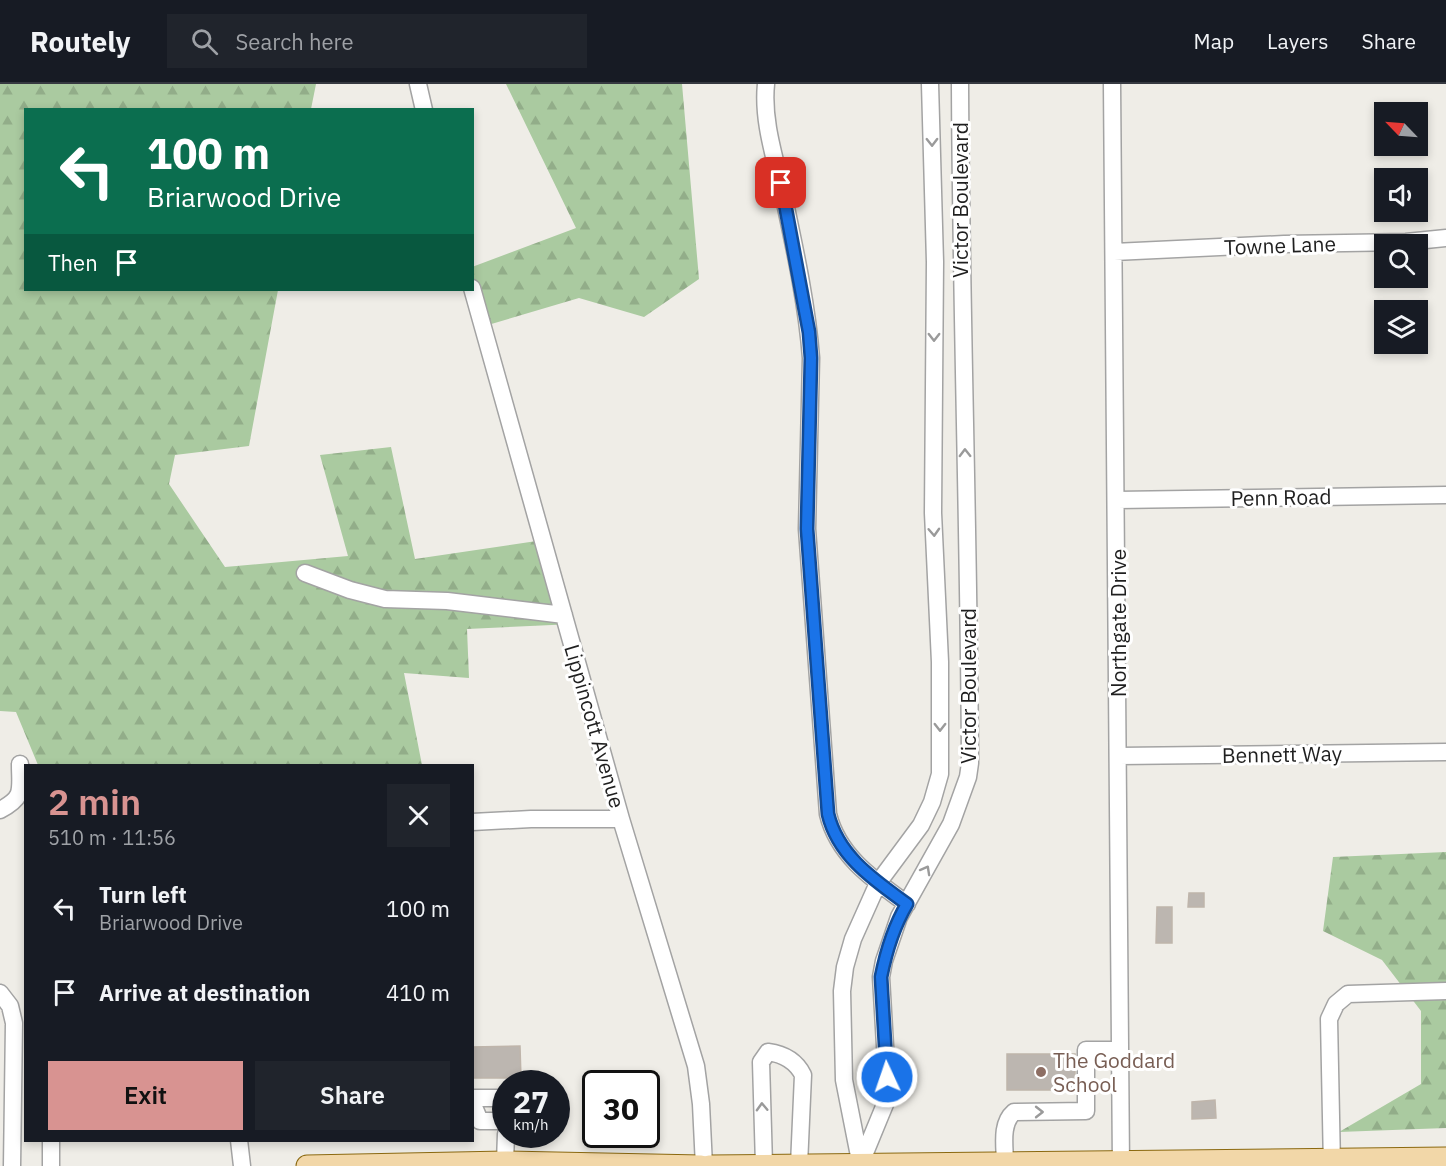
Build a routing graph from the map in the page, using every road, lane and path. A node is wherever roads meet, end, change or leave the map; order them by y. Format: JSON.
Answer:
{"nodes":[{"id":1,"x":418,"y":84,"type":"edge"},
{"id":2,"x":766,"y":84,"type":"edge"},
{"id":3,"x":930,"y":84,"type":"edge"},
{"id":4,"x":960,"y":84,"type":"edge"},
{"id":5,"x":1113,"y":84,"type":"edge"},
{"id":6,"x":424,"y":108,"type":"edge"},
{"id":7,"x":1446,"y":238,"type":"edge"},
{"id":8,"x":1114,"y":252,"type":"junction"},
{"id":9,"x":473,"y":291,"type":"edge"},
{"id":10,"x":1446,"y":495,"type":"edge"},
{"id":11,"x":1117,"y":500,"type":"junction"},
{"id":12,"x":305,"y":573,"type":"dead end"},
{"id":13,"x":564,"y":615,"type":"junction"},
{"id":14,"x":1446,"y":752,"type":"edge"},
{"id":15,"x":1119,"y":756,"type":"junction"},
{"id":16,"x":20,"y":764,"type":"dead end"},
{"id":17,"x":0,"y":810,"type":"edge"},
{"id":18,"x":621,"y":819,"type":"junction"},
{"id":19,"x":474,"y":822,"type":"edge"},
{"id":20,"x":878,"y":883,"type":"junction"},
{"id":21,"x":907,"y":904,"type":"junction"},
{"id":22,"x":1446,"y":991,"type":"edge"},
{"id":23,"x":0,"y":993,"type":"edge"},
{"id":24,"x":1120,"y":1050,"type":"junction"},
{"id":25,"x":492,"y":1099,"type":"edge"},
{"id":26,"x":474,"y":1100,"type":"edge"},
{"id":27,"x":474,"y":1105,"type":"edge"},
{"id":28,"x":492,"y":1120,"type":"edge"},
{"id":29,"x":51,"y":1142,"type":"edge"},
{"id":30,"x":239,"y":1142,"type":"edge"},
{"id":31,"x":506,"y":1148,"type":"edge"},
{"id":32,"x":1446,"y":1158,"type":"edge"},
{"id":33,"x":505,"y":1162,"type":"junction"},
{"id":34,"x":1255,"y":1162,"type":"edge"},
{"id":35,"x":1333,"y":1162,"type":"edge"},
{"id":36,"x":1005,"y":1163,"type":"junction"},
{"id":37,"x":1121,"y":1164,"type":"edge"},
{"id":38,"x":764,"y":1165,"type":"edge"},
{"id":39,"x":800,"y":1165,"type":"edge"},
{"id":40,"x":860,"y":1165,"type":"edge"},
{"id":41,"x":12,"y":1166,"type":"edge"},
{"id":42,"x":51,"y":1166,"type":"edge"},
{"id":43,"x":242,"y":1166,"type":"edge"},
{"id":44,"x":307,"y":1166,"type":"edge"},
{"id":45,"x":702,"y":1166,"type":"edge"},
{"id":46,"x":709,"y":1166,"type":"edge"}],
"edges":[{"from":1,"to":6,"type":"street"},
{"from":2,"to":20,"type":"street"},
{"from":3,"to":20,"type":"street","name":"Victor Boulevard","one_way":true},
{"from":21,"to":4,"type":"street","name":"Victor Boulevard","one_way":true},
{"from":5,"to":8,"type":"street","name":"Northgate Drive"},
{"from":7,"to":8,"type":"street","name":"Towne Lane"},
{"from":8,"to":11,"type":"street","name":"Northgate Drive"},
{"from":9,"to":13,"type":"street","name":"Lippincott Avenue"},
{"from":10,"to":11,"type":"street","name":"Penn Road"},
{"from":11,"to":15,"type":"street","name":"Northgate Drive"},
{"from":12,"to":13,"type":"street"},
{"from":13,"to":18,"type":"street","name":"Lippincott Avenue"},
{"from":14,"to":15,"type":"street","name":"Bennett Way"},
{"from":15,"to":24,"type":"street","name":"Northgate Drive"},
{"from":16,"to":17,"type":"street"},
{"from":18,"to":19,"type":"street"},
{"from":18,"to":45,"type":"street","name":"Lippincott Avenue"},
{"from":20,"to":21,"type":"street"},
{"from":20,"to":40,"type":"street","name":"Victor Boulevard"},
{"from":21,"to":40,"type":"street","name":"Victor Boulevard"},
{"from":22,"to":35,"type":"street"},
{"from":23,"to":41,"type":"street"},
{"from":36,"to":24,"type":"street","one_way":true},
{"from":24,"to":37,"type":"street","name":"Northgate Drive"},
{"from":25,"to":26,"type":"street"},
{"from":27,"to":28,"type":"street"},
{"from":29,"to":42,"type":"street"},
{"from":30,"to":43,"type":"street"},
{"from":31,"to":33,"type":"street"},
{"from":32,"to":35,"type":"main road"},
{"from":33,"to":44,"type":"main road"},
{"from":33,"to":45,"type":"main road"},
{"from":34,"to":35,"type":"main road"},
{"from":34,"to":37,"type":"main road"},
{"from":36,"to":37,"type":"main road"},
{"from":36,"to":40,"type":"main road"},
{"from":38,"to":39,"type":"main road"},
{"from":38,"to":39,"type":"street","one_way":true},
{"from":38,"to":46,"type":"main road"},
{"from":39,"to":40,"type":"main road"}]}
